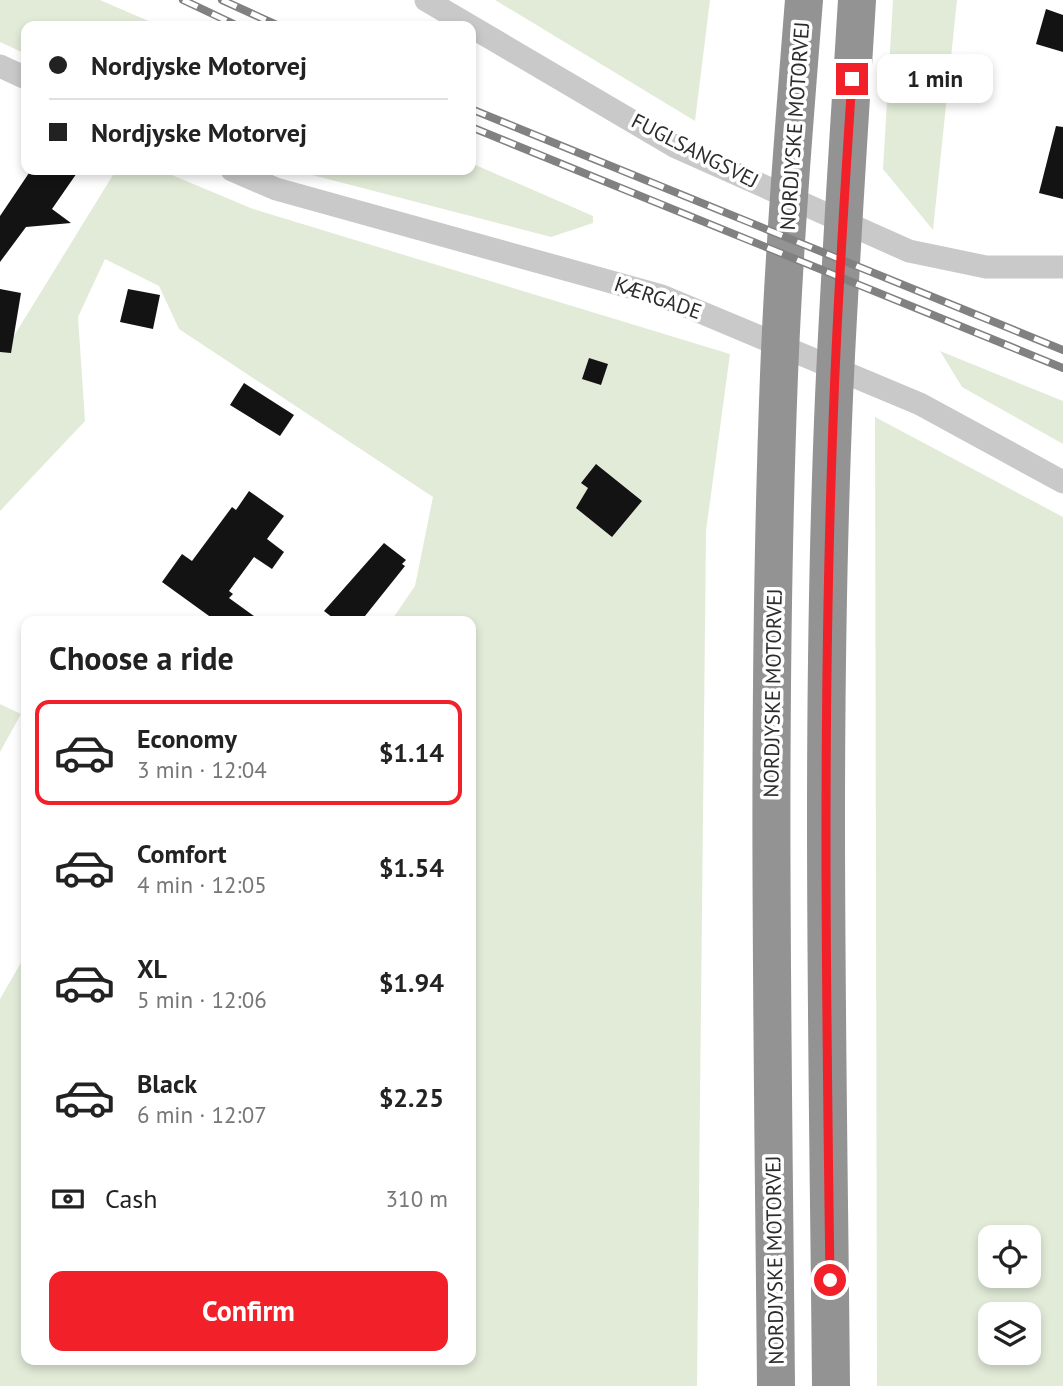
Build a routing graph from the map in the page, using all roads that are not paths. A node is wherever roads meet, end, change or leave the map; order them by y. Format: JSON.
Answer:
{"nodes":[{"id":1,"x":426,"y":0,"type":"edge"},
{"id":2,"x":804,"y":0,"type":"edge"},
{"id":3,"x":858,"y":0,"type":"edge"},
{"id":4,"x":462,"y":21,"type":"edge"},
{"id":5,"x":476,"y":29,"type":"edge"},
{"id":6,"x":0,"y":66,"type":"edge"},
{"id":7,"x":21,"y":76,"type":"edge"},
{"id":8,"x":244,"y":175,"type":"edge"},
{"id":9,"x":1063,"y":267,"type":"edge"},
{"id":10,"x":1063,"y":482,"type":"edge"},
{"id":11,"x":776,"y":1386,"type":"edge"},
{"id":12,"x":831,"y":1386,"type":"edge"}],
"edges":[{"from":1,"to":4,"type":"street","name":"FUGLSANGSVEJ"},
{"from":2,"to":11,"type":"highway","name":"NORDJYSKE MOTORVEJ"},
{"from":3,"to":12,"type":"highway"},
{"from":5,"to":9,"type":"street","name":"FUGLSANGSVEJ"},
{"from":6,"to":7,"type":"street"},
{"from":8,"to":10,"type":"street","name":"KÆRGADE"}]}
